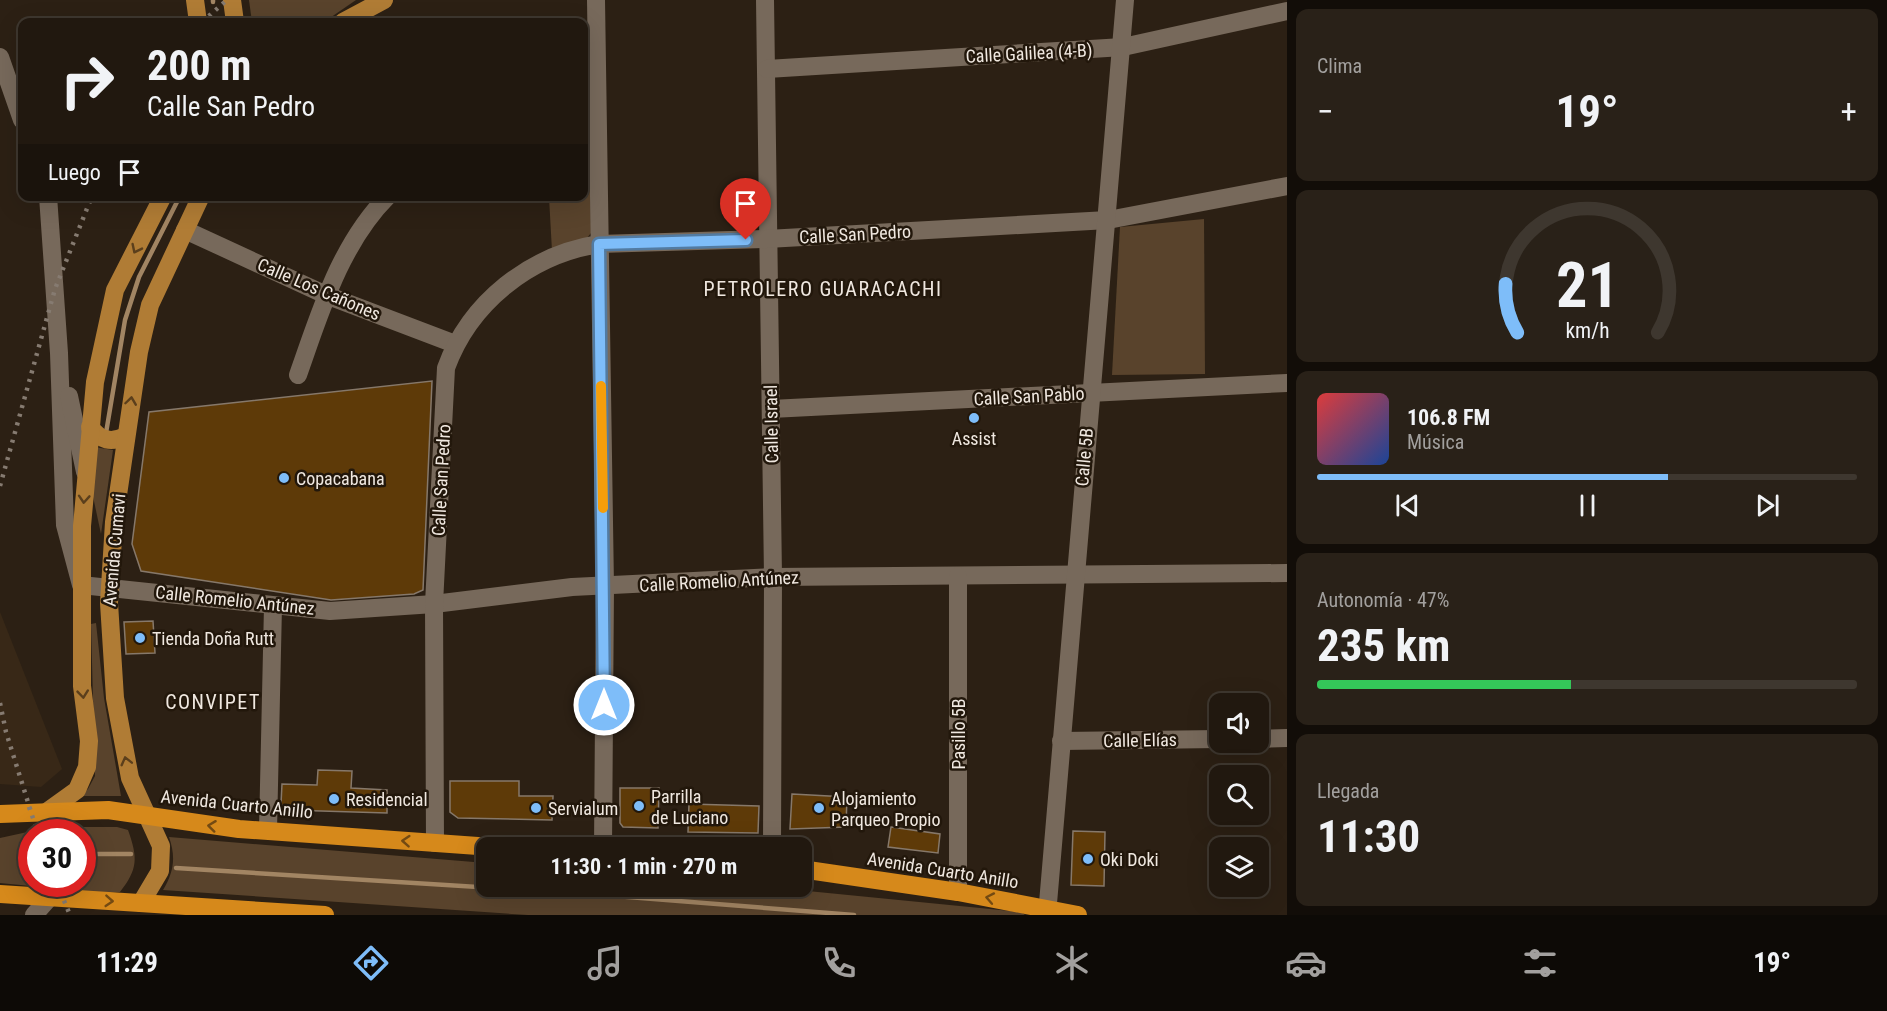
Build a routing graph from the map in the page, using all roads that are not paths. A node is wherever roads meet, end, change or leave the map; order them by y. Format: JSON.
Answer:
{"nodes":[{"id":1,"x":195,"y":0,"type":"edge"},
{"id":2,"x":232,"y":0,"type":"edge"},
{"id":3,"x":384,"y":0,"type":"edge"},
{"id":4,"x":596,"y":0,"type":"edge"},
{"id":5,"x":765,"y":0,"type":"edge"},
{"id":6,"x":1125,"y":0,"type":"edge"},
{"id":7,"x":1287,"y":11,"type":"edge"},
{"id":8,"x":197,"y":18,"type":"edge"},
{"id":9,"x":234,"y":18,"type":"edge"},
{"id":10,"x":350,"y":18,"type":"edge"},
{"id":11,"x":1123,"y":47,"type":"junction"},
{"id":12,"x":0,"y":57,"type":"edge"},
{"id":13,"x":767,"y":69,"type":"junction"},
{"id":14,"x":591,"y":93,"type":"edge"},
{"id":15,"x":18,"y":109,"type":"edge"},
{"id":16,"x":1287,"y":186,"type":"edge"},
{"id":17,"x":48,"y":201,"type":"edge"},
{"id":18,"x":160,"y":201,"type":"edge"},
{"id":19,"x":199,"y":201,"type":"edge"},
{"id":20,"x":384,"y":201,"type":"edge"},
{"id":21,"x":1108,"y":220,"type":"junction"},
{"id":22,"x":185,"y":230,"type":"junction"},
{"id":23,"x":767,"y":239,"type":"junction"},
{"id":24,"x":599,"y":244,"type":"junction"},
{"id":25,"x":326,"y":295,"type":"junction"},
{"id":26,"x":455,"y":344,"type":"junction"},
{"id":27,"x":60,"y":353,"type":"junction"},
{"id":28,"x":298,"y":375,"type":"dead end"},
{"id":29,"x":1287,"y":383,"type":"edge"},
{"id":30,"x":1090,"y":394,"type":"junction"},
{"id":31,"x":771,"y":409,"type":"junction"},
{"id":32,"x":90,"y":427,"type":"junction"},
{"id":33,"x":126,"y":436,"type":"junction"},
{"id":34,"x":85,"y":475,"type":"junction"},
{"id":35,"x":1287,"y":573,"type":"edge"},
{"id":36,"x":1074,"y":574,"type":"junction"},
{"id":37,"x":958,"y":576,"type":"junction"},
{"id":38,"x":773,"y":578,"type":"junction"},
{"id":39,"x":81,"y":585,"type":"junction"},
{"id":40,"x":110,"y":587,"type":"junction"},
{"id":41,"x":605,"y":587,"type":"junction"},
{"id":42,"x":434,"y":604,"type":"junction"},
{"id":43,"x":273,"y":606,"type":"junction"},
{"id":44,"x":1287,"y":738,"type":"edge"},
{"id":45,"x":1209,"y":739,"type":"edge"},
{"id":46,"x":1269,"y":739,"type":"edge"},
{"id":47,"x":1061,"y":741,"type":"junction"},
{"id":48,"x":45,"y":813,"type":"junction"},
{"id":49,"x":0,"y":814,"type":"edge"},
{"id":50,"x":147,"y":815,"type":"junction"},
{"id":51,"x":268,"y":830,"type":"junction"},
{"id":52,"x":603,"y":837,"type":"edge"},
{"id":53,"x":772,"y":837,"type":"edge"},
{"id":54,"x":435,"y":843,"type":"junction"},
{"id":55,"x":476,"y":846,"type":"edge"},
{"id":56,"x":812,"y":871,"type":"edge"},
{"id":57,"x":958,"y":892,"type":"junction"},
{"id":58,"x":0,"y":894,"type":"edge"},
{"id":59,"x":18,"y":895,"type":"edge"},
{"id":60,"x":50,"y":897,"type":"joint"},
{"id":61,"x":141,"y":903,"type":"junction"},
{"id":62,"x":211,"y":911,"type":"edge"},
{"id":63,"x":1048,"y":912,"type":"edge"},
{"id":64,"x":34,"y":915,"type":"edge"},
{"id":65,"x":326,"y":915,"type":"edge"},
{"id":66,"x":1078,"y":915,"type":"edge"}],
"edges":[{"from":1,"to":8,"type":"main road"},
{"from":2,"to":9,"type":"main road"},
{"from":3,"to":10,"type":"main road"},
{"from":4,"to":14,"type":"street"},
{"from":5,"to":13,"type":"street","name":"Calle Israel"},
{"from":6,"to":11,"type":"street","name":"Calle 5B"},
{"from":7,"to":11,"type":"street","name":"Calle Galilea (4-B)"},
{"from":11,"to":13,"type":"street","name":"Calle Galilea (4-B)"},
{"from":11,"to":21,"type":"street","name":"Calle 5B"},
{"from":12,"to":15,"type":"street"},
{"from":13,"to":23,"type":"street","name":"Calle Israel"},
{"from":14,"to":24,"type":"street"},
{"from":16,"to":21,"type":"street","name":"Calle San Pedro"},
{"from":17,"to":27,"type":"street"},
{"from":18,"to":32,"type":"main road","name":"Avenida Cumavi","one_way":true},
{"from":19,"to":22,"type":"main road","name":"Avenida Cumavi"},
{"from":20,"to":25,"type":"street"},
{"from":21,"to":23,"type":"street","name":"Calle San Pedro"},
{"from":21,"to":30,"type":"street","name":"Calle 5B"},
{"from":22,"to":25,"type":"street","name":"Calle Los Cañones"},
{"from":33,"to":22,"type":"main road","name":"Avenida Cumavi","one_way":true},
{"from":23,"to":24,"type":"street","name":"Calle San Pedro"},
{"from":23,"to":31,"type":"street","name":"Calle Israel"},
{"from":24,"to":26,"type":"street","name":"Calle San Pedro"},
{"from":24,"to":41,"type":"street"},
{"from":25,"to":26,"type":"street","name":"Calle Los Cañones"},
{"from":25,"to":28,"type":"street"},
{"from":26,"to":42,"type":"street","name":"Calle San Pedro"},
{"from":27,"to":34,"type":"street"},
{"from":27,"to":39,"type":"street"},
{"from":29,"to":30,"type":"street","name":"Calle San Pablo"},
{"from":30,"to":31,"type":"street","name":"Calle San Pablo"},
{"from":30,"to":36,"type":"street","name":"Calle 5B"},
{"from":31,"to":38,"type":"street","name":"Calle Israel"},
{"from":32,"to":33,"type":"main road"},
{"from":32,"to":34,"type":"main road","name":"Avenida Cumavi"},
{"from":33,"to":40,"type":"main road","name":"Avenida Cumavi"},
{"from":34,"to":39,"type":"main road","name":"Avenida Cumavi","one_way":true},
{"from":35,"to":36,"type":"street","name":"Calle Romelio Antúnez"},
{"from":36,"to":37,"type":"street","name":"Calle Romelio Antúnez"},
{"from":36,"to":47,"type":"street","name":"Calle 5B"},
{"from":37,"to":38,"type":"street","name":"Calle Romelio Antúnez"},
{"from":37,"to":57,"type":"street","name":"Pasillo 5B"},
{"from":38,"to":41,"type":"street","name":"Calle Romelio Antúnez"},
{"from":38,"to":53,"type":"street","name":"Calle Israel"},
{"from":39,"to":40,"type":"street","name":"Calle Romelio Antúnez"},
{"from":39,"to":48,"type":"main road","name":"Avenida Cumavi","one_way":true},
{"from":40,"to":43,"type":"street","name":"Calle Romelio Antúnez"},
{"from":50,"to":40,"type":"main road","name":"Avenida Cumavi","one_way":true},
{"from":41,"to":42,"type":"street","name":"Calle Romelio Antúnez"},
{"from":41,"to":52,"type":"street"},
{"from":42,"to":43,"type":"street","name":"Calle Romelio Antúnez"},
{"from":42,"to":54,"type":"street","name":"Calle San Pedro"},
{"from":43,"to":51,"type":"street"},
{"from":44,"to":46,"type":"street"},
{"from":45,"to":47,"type":"street","name":"Calle Elías"},
{"from":47,"to":63,"type":"street","name":"Calle 5B"},
{"from":48,"to":49,"type":"highway","name":"Avenida Cuarto Anillo"},
{"from":48,"to":50,"type":"highway","name":"Avenida Cuarto Anillo"},
{"from":51,"to":50,"type":"highway","name":"Avenida Cuarto Anillo","one_way":true},
{"from":50,"to":61,"type":"main road","name":"Avenida Cumavi"},
{"from":54,"to":51,"type":"highway","name":"Avenida Cuarto Anillo","one_way":true},
{"from":54,"to":55,"type":"highway","name":"Avenida Cuarto Anillo"},
{"from":56,"to":57,"type":"highway","name":"Avenida Cuarto Anillo"},
{"from":63,"to":57,"type":"highway","name":"Avenida Cuarto Anillo","one_way":true},
{"from":58,"to":59,"type":"highway"},
{"from":60,"to":61,"type":"highway","one_way":true},
{"from":60,"to":64,"type":"street"},
{"from":61,"to":62,"type":"highway"},
{"from":62,"to":65,"type":"highway"},
{"from":63,"to":66,"type":"highway","name":"Avenida Cuarto Anillo"}]}
